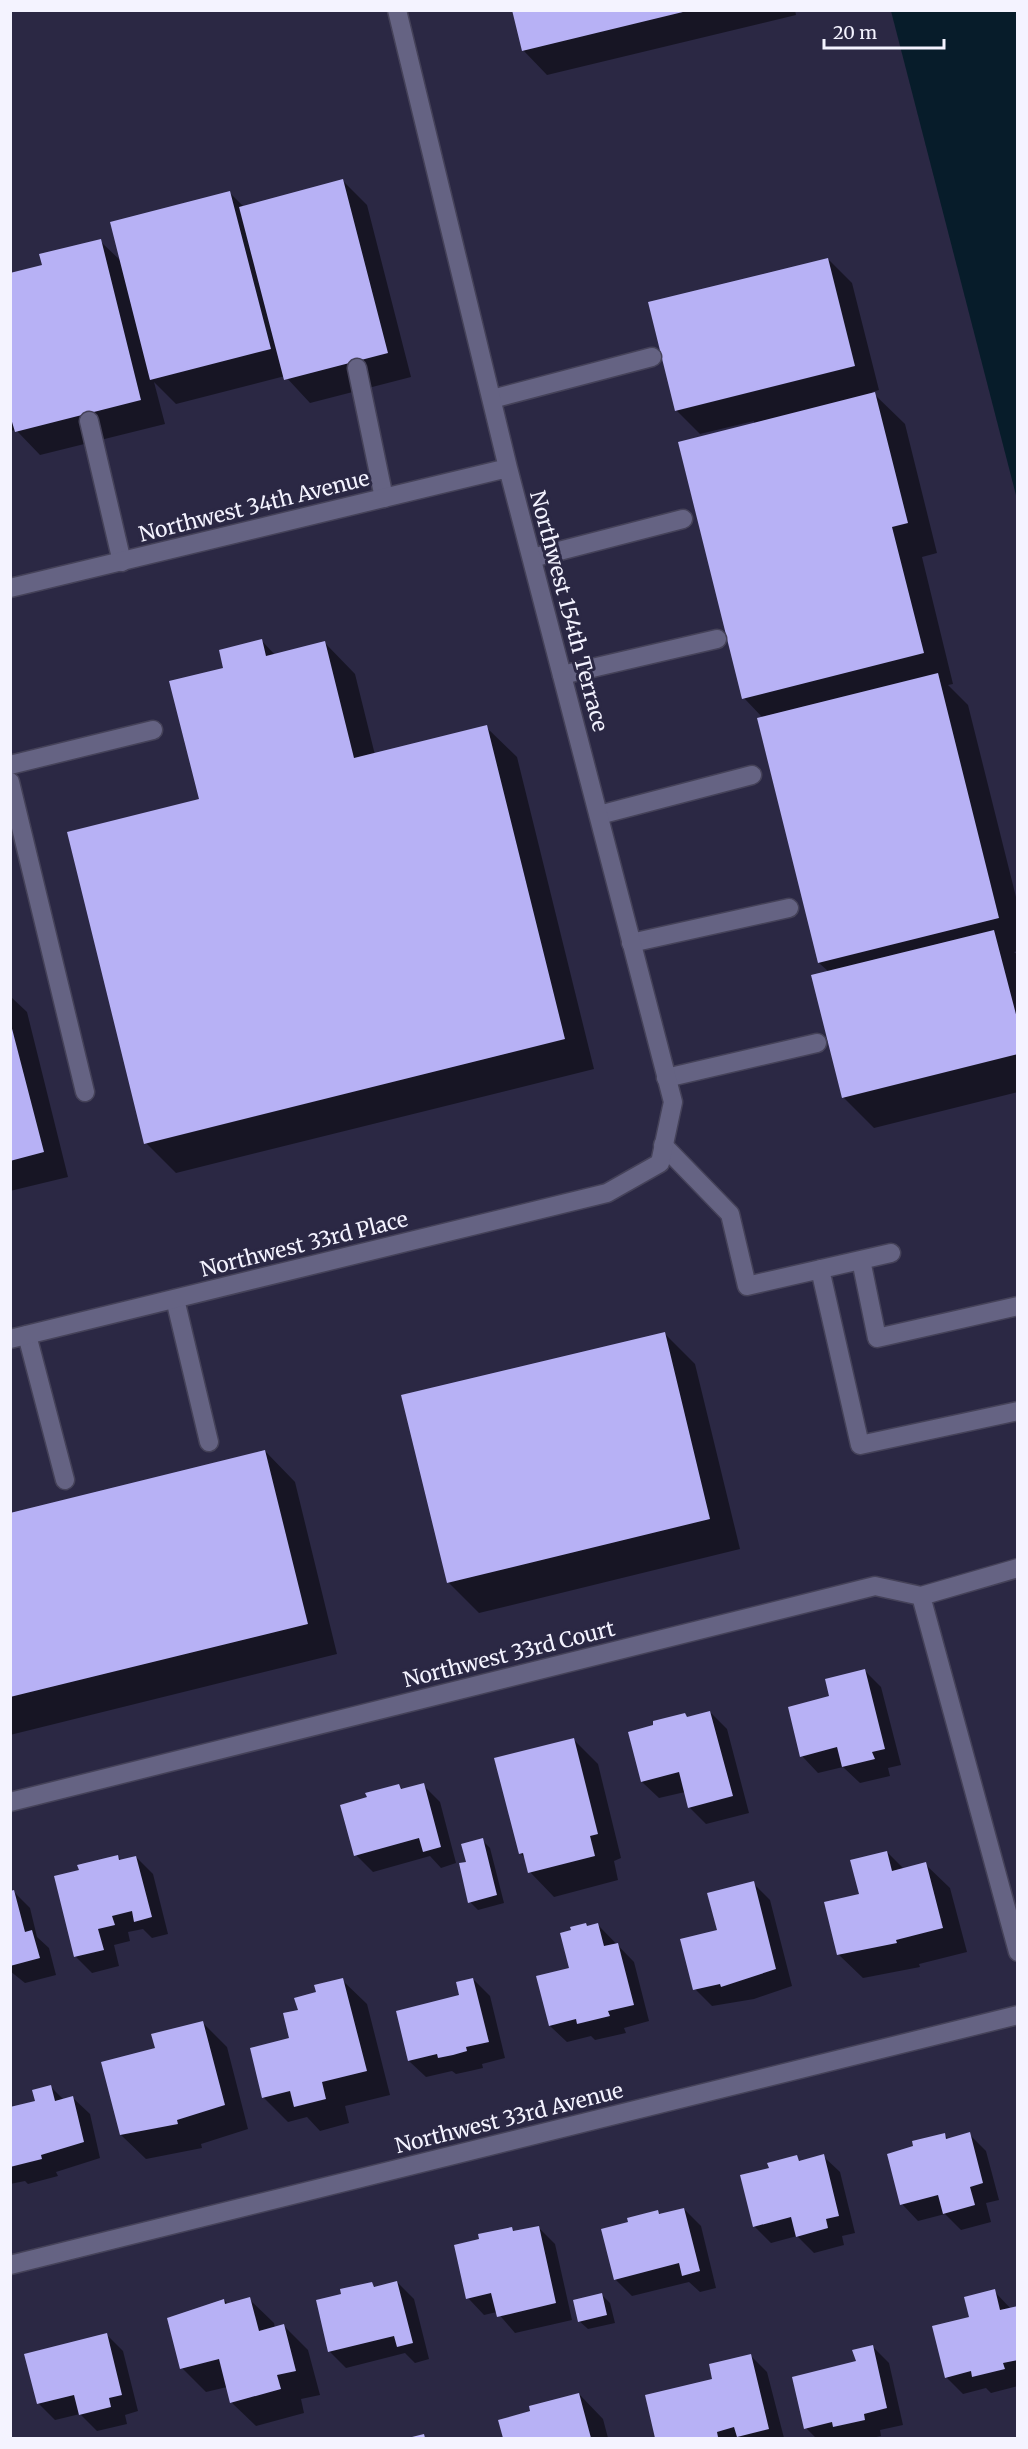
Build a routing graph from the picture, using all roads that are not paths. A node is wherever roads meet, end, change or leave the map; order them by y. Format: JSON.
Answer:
{"nodes":[{"id":1,"x":397,"y":10,"type":"edge"},
{"id":2,"x":652,"y":357,"type":"dead end"},
{"id":3,"x":357,"y":368,"type":"dead end"},
{"id":4,"x":492,"y":399,"type":"junction"},
{"id":5,"x":89,"y":421,"type":"dead end"},
{"id":6,"x":508,"y":468,"type":"junction"},
{"id":7,"x":384,"y":498,"type":"junction"},
{"id":8,"x":683,"y":519,"type":"dead end"},
{"id":9,"x":532,"y":558,"type":"junction"},
{"id":10,"x":122,"y":561,"type":"junction"},
{"id":11,"x":10,"y":588,"type":"edge"},
{"id":12,"x":717,"y":639,"type":"dead end"},
{"id":13,"x":562,"y":675,"type":"junction"},
{"id":14,"x":153,"y":730,"type":"dead end"},
{"id":15,"x":10,"y":765,"type":"edge"},
{"id":16,"x":752,"y":775,"type":"dead end"},
{"id":17,"x":10,"y":782,"type":"edge"},
{"id":18,"x":599,"y":815,"type":"junction"},
{"id":19,"x":789,"y":908,"type":"dead end"},
{"id":20,"x":631,"y":943,"type":"junction"},
{"id":21,"x":817,"y":1043,"type":"dead end"},
{"id":22,"x":666,"y":1078,"type":"junction"},
{"id":23,"x":85,"y":1092,"type":"dead end"},
{"id":24,"x":663,"y":1145,"type":"junction"},
{"id":25,"x":607,"y":1193,"type":"joint"},
{"id":26,"x":891,"y":1253,"type":"dead end"},
{"id":27,"x":861,"y":1260,"type":"junction"},
{"id":28,"x":820,"y":1269,"type":"junction"},
{"id":29,"x":175,"y":1299,"type":"junction"},
{"id":30,"x":1017,"y":1306,"type":"edge"},
{"id":31,"x":19,"y":1337,"type":"edge"},
{"id":32,"x":1017,"y":1411,"type":"edge"},
{"id":33,"x":209,"y":1442,"type":"dead end"},
{"id":34,"x":65,"y":1480,"type":"dead end"},
{"id":35,"x":1017,"y":1568,"type":"edge"},
{"id":36,"x":921,"y":1596,"type":"junction"},
{"id":37,"x":10,"y":1802,"type":"edge"},
{"id":38,"x":1017,"y":1952,"type":"edge"},
{"id":39,"x":1017,"y":2015,"type":"edge"},
{"id":40,"x":10,"y":2265,"type":"edge"}],
"edges":[{"from":1,"to":4,"type":"street","name":"Northwest 154th Terrace"},
{"from":2,"to":4,"type":"street"},
{"from":3,"to":7,"type":"street"},
{"from":4,"to":6,"type":"street","name":"Northwest 154th Terrace"},
{"from":5,"to":10,"type":"street"},
{"from":6,"to":7,"type":"street","name":"Northwest 34th Avenue"},
{"from":6,"to":9,"type":"street","name":"Northwest 154th Terrace"},
{"from":7,"to":10,"type":"street","name":"Northwest 34th Avenue"},
{"from":8,"to":9,"type":"street"},
{"from":9,"to":13,"type":"street","name":"Northwest 154th Terrace"},
{"from":10,"to":11,"type":"street","name":"Northwest 34th Avenue"},
{"from":12,"to":13,"type":"street"},
{"from":13,"to":18,"type":"street","name":"Northwest 154th Terrace"},
{"from":14,"to":15,"type":"street"},
{"from":16,"to":18,"type":"street"},
{"from":17,"to":23,"type":"street"},
{"from":18,"to":20,"type":"street","name":"Northwest 154th Terrace"},
{"from":19,"to":20,"type":"street"},
{"from":20,"to":22,"type":"street","name":"Northwest 154th Terrace"},
{"from":21,"to":22,"type":"street"},
{"from":22,"to":24,"type":"street","name":"Northwest 154th Terrace"},
{"from":24,"to":25,"type":"street","name":"Northwest 154th Terrace"},
{"from":24,"to":28,"type":"street"},
{"from":25,"to":29,"type":"street","name":"Northwest 33rd Place"},
{"from":26,"to":27,"type":"street"},
{"from":27,"to":28,"type":"street"},
{"from":27,"to":30,"type":"street"},
{"from":28,"to":32,"type":"street"},
{"from":29,"to":31,"type":"street","name":"Northwest 33rd Place"},
{"from":29,"to":33,"type":"street"},
{"from":31,"to":34,"type":"street"},
{"from":35,"to":36,"type":"street","name":"Northwest 33rd Court"},
{"from":36,"to":37,"type":"street","name":"Northwest 33rd Court"},
{"from":36,"to":38,"type":"street"},
{"from":39,"to":40,"type":"street","name":"Northwest 33rd Avenue"}]}
